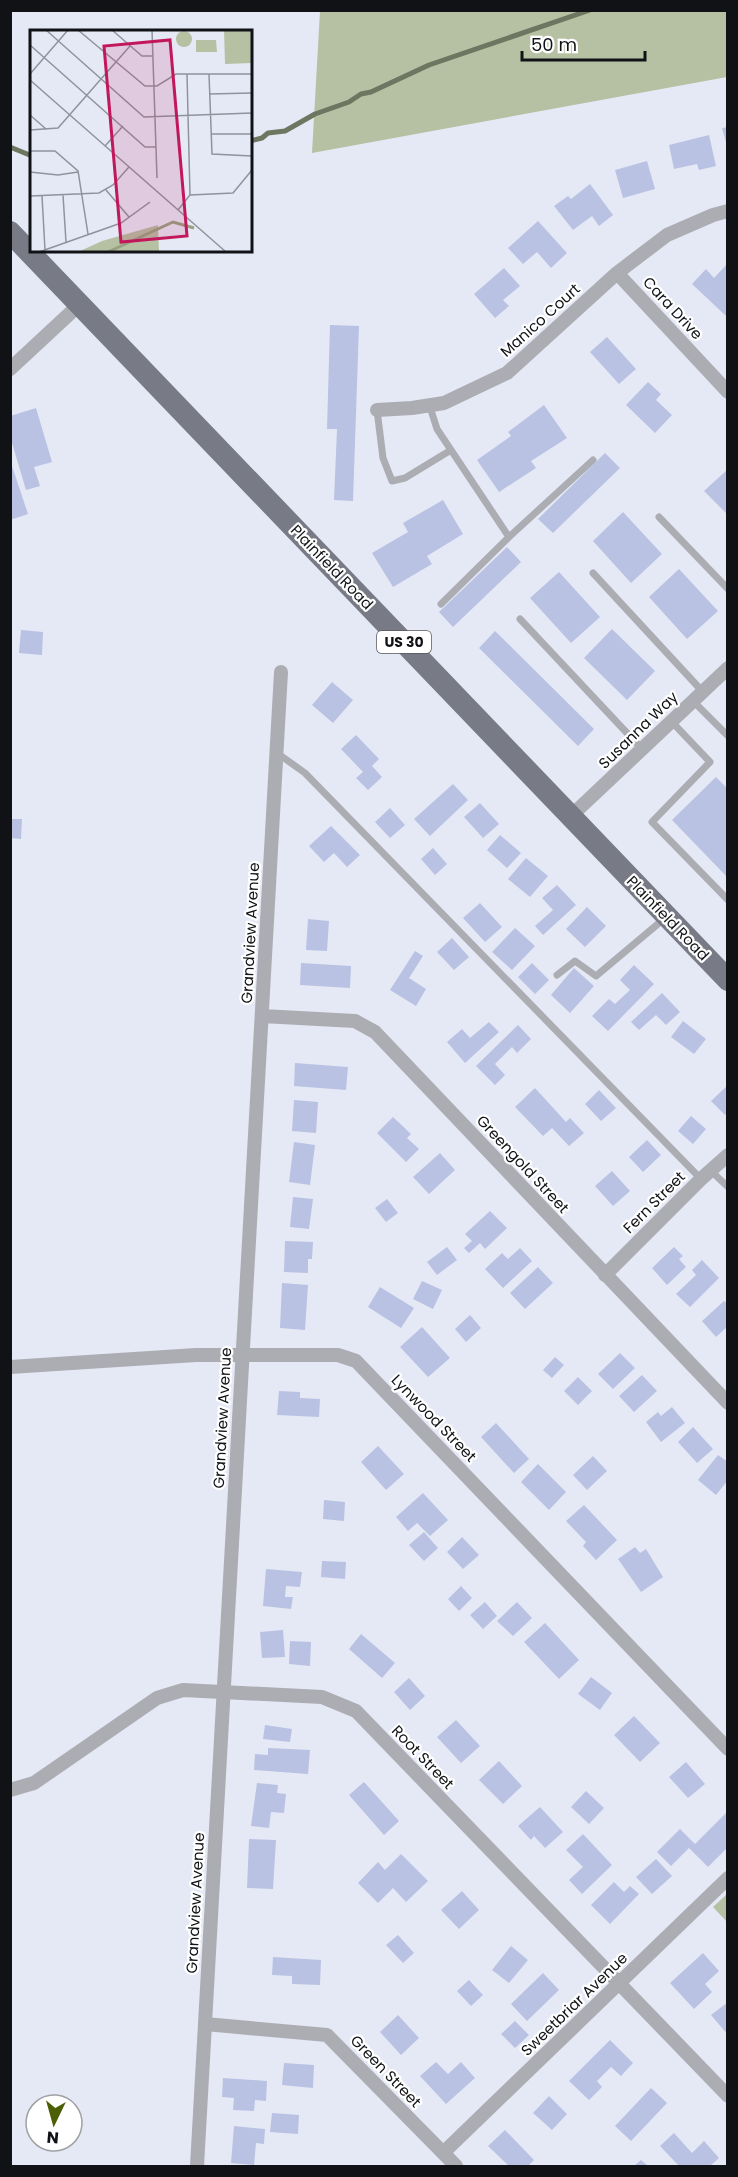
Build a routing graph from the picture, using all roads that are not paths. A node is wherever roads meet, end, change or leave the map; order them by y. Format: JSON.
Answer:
{"nodes":[{"id":1,"x":728,"y":211,"type":"edge"},
{"id":2,"x":10,"y":232,"type":"edge"},
{"id":3,"x":617,"y":273,"type":"junction"},
{"id":4,"x":80,"y":304,"type":"junction"},
{"id":5,"x":10,"y":369,"type":"edge"},
{"id":6,"x":728,"y":392,"type":"edge"},
{"id":7,"x":429,"y":404,"type":"junction"},
{"id":8,"x":377,"y":410,"type":"joint"},
{"id":9,"x":451,"y":450,"type":"junction"},
{"id":10,"x":593,"y":460,"type":"dead end"},
{"id":11,"x":659,"y":517,"type":"dead end"},
{"id":12,"x":509,"y":537,"type":"junction"},
{"id":13,"x":593,"y":573,"type":"dead end"},
{"id":14,"x":728,"y":589,"type":"edge"},
{"id":15,"x":441,"y":604,"type":"dead end"},
{"id":16,"x":520,"y":619,"type":"dead end"},
{"id":17,"x":728,"y":668,"type":"edge"},
{"id":18,"x":281,"y":672,"type":"dead end"},
{"id":19,"x":698,"y":696,"type":"junction"},
{"id":20,"x":671,"y":721,"type":"junction"},
{"id":21,"x":728,"y":736,"type":"edge"},
{"id":22,"x":642,"y":749,"type":"junction"},
{"id":23,"x":276,"y":752,"type":"junction"},
{"id":24,"x":571,"y":816,"type":"junction"},
{"id":25,"x":728,"y":900,"type":"edge"},
{"id":26,"x":667,"y":917,"type":"junction"},
{"id":27,"x":557,"y":975,"type":"dead end"},
{"id":28,"x":728,"y":980,"type":"edge"},
{"id":29,"x":262,"y":1016,"type":"junction"},
{"id":30,"x":728,"y":1155,"type":"edge"},
{"id":31,"x":705,"y":1174,"type":"junction"},
{"id":32,"x":728,"y":1187,"type":"edge"},
{"id":33,"x":605,"y":1275,"type":"junction"},
{"id":34,"x":242,"y":1356,"type":"junction"},
{"id":35,"x":10,"y":1368,"type":"edge"},
{"id":36,"x":728,"y":1403,"type":"edge"},
{"id":37,"x":223,"y":1692,"type":"junction"},
{"id":38,"x":728,"y":1749,"type":"edge"},
{"id":39,"x":10,"y":1790,"type":"edge"},
{"id":40,"x":728,"y":1878,"type":"edge"},
{"id":41,"x":618,"y":1985,"type":"junction"},
{"id":42,"x":205,"y":2024,"type":"junction"},
{"id":43,"x":728,"y":2096,"type":"edge"},
{"id":44,"x":443,"y":2153,"type":"junction"},
{"id":45,"x":197,"y":2166,"type":"edge"},
{"id":46,"x":456,"y":2166,"type":"edge"}],
"edges":[{"from":1,"to":3,"type":"street","name":"Manico Court"},
{"from":2,"to":4,"type":"main road","name":"Plainfield Road","number":"US 30"},
{"from":3,"to":6,"type":"street","name":"Cara Drive"},
{"from":3,"to":7,"type":"street","name":"Manico Court"},
{"from":4,"to":5,"type":"street"},
{"from":4,"to":24,"type":"main road","name":"Plainfield Road","number":"US 30"},
{"from":7,"to":8,"type":"street","name":"Manico Court"},
{"from":7,"to":9,"type":"lane"},
{"from":8,"to":9,"type":"lane"},
{"from":9,"to":12,"type":"lane"},
{"from":10,"to":12,"type":"lane"},
{"from":11,"to":14,"type":"lane"},
{"from":12,"to":15,"type":"lane"},
{"from":13,"to":19,"type":"lane"},
{"from":16,"to":22,"type":"lane"},
{"from":17,"to":19,"type":"street","name":"Susanna Way"},
{"from":18,"to":23,"type":"street","name":"Grandview Avenue"},
{"from":19,"to":20,"type":"street","name":"Susanna Way"},
{"from":19,"to":21,"type":"lane"},
{"from":20,"to":22,"type":"street","name":"Susanna Way"},
{"from":20,"to":25,"type":"lane"},
{"from":22,"to":24,"type":"street","name":"Susanna Way"},
{"from":23,"to":29,"type":"street","name":"Grandview Avenue"},
{"from":23,"to":31,"type":"lane"},
{"from":24,"to":26,"type":"main road","name":"Plainfield Road","number":"US 30"},
{"from":26,"to":27,"type":"lane"},
{"from":26,"to":28,"type":"main road","name":"Plainfield Road","number":"US 30"},
{"from":29,"to":33,"type":"street","name":"Greengold Street"},
{"from":29,"to":34,"type":"street","name":"Grandview Avenue"},
{"from":30,"to":31,"type":"street","name":"Fern Street"},
{"from":31,"to":32,"type":"lane"},
{"from":31,"to":33,"type":"street","name":"Fern Street"},
{"from":33,"to":36,"type":"street","name":"Greengold Street"},
{"from":34,"to":35,"type":"street","name":"Lynwood Street"},
{"from":34,"to":37,"type":"street","name":"Grandview Avenue"},
{"from":34,"to":38,"type":"street","name":"Lynwood Street"},
{"from":37,"to":39,"type":"street","name":"Root Street"},
{"from":37,"to":41,"type":"street","name":"Root Street"},
{"from":37,"to":42,"type":"street","name":"Grandview Avenue"},
{"from":40,"to":41,"type":"street","name":"Sweetbriar Avenue"},
{"from":41,"to":43,"type":"street","name":"Root Street"},
{"from":41,"to":44,"type":"street","name":"Sweetbriar Avenue"},
{"from":42,"to":44,"type":"street","name":"Green Street"},
{"from":42,"to":45,"type":"street","name":"Grandview Avenue"},
{"from":44,"to":46,"type":"street","name":"Green Street"}]}
